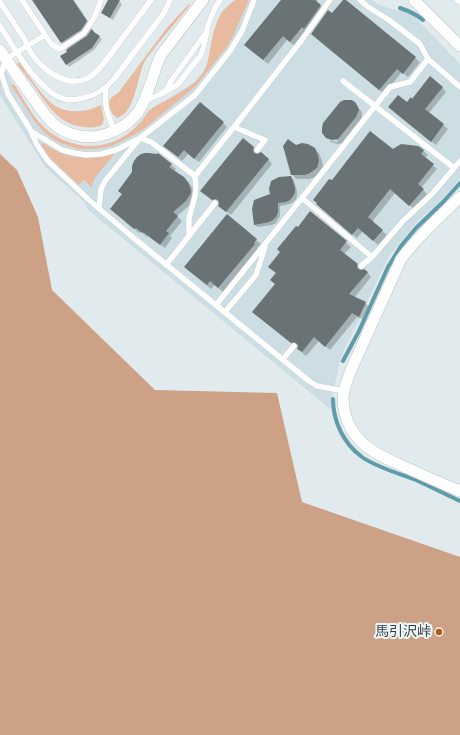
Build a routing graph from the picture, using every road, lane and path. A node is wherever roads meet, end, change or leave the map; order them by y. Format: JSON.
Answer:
{"nodes":[{"id":1,"x":22,"y":0,"type":"edge"},
{"id":2,"x":101,"y":0,"type":"edge"},
{"id":3,"x":151,"y":0,"type":"edge"},
{"id":4,"x":170,"y":0,"type":"edge"},
{"id":5,"x":203,"y":0,"type":"edge"},
{"id":6,"x":220,"y":0,"type":"edge"},
{"id":7,"x":254,"y":0,"type":"edge"},
{"id":8,"x":330,"y":0,"type":"edge"},
{"id":9,"x":360,"y":0,"type":"edge"},
{"id":10,"x":456,"y":0,"type":"edge"},
{"id":11,"x":412,"y":1,"type":"edge"},
{"id":12,"x":0,"y":2,"type":"edge"},
{"id":13,"x":460,"y":2,"type":"edge"},
{"id":14,"x":0,"y":26,"type":"edge"},
{"id":15,"x":45,"y":34,"type":"junction"},
{"id":16,"x":27,"y":46,"type":"junction"},
{"id":17,"x":460,"y":46,"type":"edge"},
{"id":18,"x":0,"y":50,"type":"edge"},
{"id":19,"x":17,"y":53,"type":"junction"},
{"id":20,"x":6,"y":59,"type":"junction"},
{"id":21,"x":428,"y":59,"type":"junction"},
{"id":22,"x":343,"y":81,"type":"dead end"},
{"id":23,"x":460,"y":87,"type":"edge"},
{"id":24,"x":106,"y":88,"type":"junction"},
{"id":25,"x":145,"y":100,"type":"junction"},
{"id":26,"x":375,"y":106,"type":"junction"},
{"id":27,"x":234,"y":127,"type":"junction"},
{"id":28,"x":31,"y":131,"type":"junction"},
{"id":29,"x":115,"y":131,"type":"junction"},
{"id":30,"x":140,"y":138,"type":"junction"},
{"id":31,"x":257,"y":150,"type":"dead end"},
{"id":32,"x":460,"y":161,"type":"edge"},
{"id":33,"x":454,"y":168,"type":"junction"},
{"id":34,"x":195,"y":176,"type":"junction"},
{"id":35,"x":460,"y":196,"type":"edge"},
{"id":36,"x":302,"y":198,"type":"junction"},
{"id":37,"x":215,"y":203,"type":"dead end"},
{"id":38,"x":99,"y":208,"type":"junction"},
{"id":39,"x":189,"y":236,"type":"junction"},
{"id":40,"x":266,"y":243,"type":"junction"},
{"id":41,"x":372,"y":257,"type":"junction"},
{"id":42,"x":166,"y":265,"type":"junction"},
{"id":43,"x":361,"y":266,"type":"dead end"},
{"id":44,"x":216,"y":305,"type":"junction"},
{"id":45,"x":225,"y":312,"type":"junction"},
{"id":46,"x":294,"y":346,"type":"dead end"},
{"id":47,"x":283,"y":360,"type":"junction"},
{"id":48,"x":344,"y":391,"type":"junction"},
{"id":49,"x":460,"y":491,"type":"edge"}],
"edges":[{"from":1,"to":15,"type":"lane"},
{"from":2,"to":15,"type":"lane"},
{"from":3,"to":16,"type":"lane"},
{"from":4,"to":24,"type":"lane"},
{"from":5,"to":25,"type":"street"},
{"from":6,"to":25,"type":"lane"},
{"from":7,"to":30,"type":"lane"},
{"from":8,"to":27,"type":"lane"},
{"from":9,"to":21,"type":"lane"},
{"from":10,"to":13,"type":"lane"},
{"from":11,"to":17,"type":"street"},
{"from":12,"to":16,"type":"lane"},
{"from":14,"to":19,"type":"lane"},
{"from":15,"to":16,"type":"lane"},
{"from":16,"to":19,"type":"lane"},
{"from":18,"to":20,"type":"street"},
{"from":19,"to":20,"type":"lane"},
{"from":19,"to":24,"type":"lane"},
{"from":20,"to":28,"type":"lane"},
{"from":20,"to":29,"type":"street"},
{"from":21,"to":23,"type":"lane"},
{"from":21,"to":26,"type":"lane"},
{"from":22,"to":26,"type":"lane"},
{"from":24,"to":29,"type":"lane"},
{"from":25,"to":29,"type":"street"},
{"from":26,"to":33,"type":"lane"},
{"from":26,"to":36,"type":"lane"},
{"from":27,"to":31,"type":"lane"},
{"from":27,"to":34,"type":"lane"},
{"from":28,"to":30,"type":"lane"},
{"from":28,"to":38,"type":"lane"},
{"from":30,"to":34,"type":"lane"},
{"from":30,"to":38,"type":"lane"},
{"from":32,"to":33,"type":"lane"},
{"from":33,"to":41,"type":"lane"},
{"from":34,"to":39,"type":"lane"},
{"from":35,"to":48,"type":"street"},
{"from":36,"to":40,"type":"lane"},
{"from":36,"to":41,"type":"lane"},
{"from":37,"to":39,"type":"lane"},
{"from":38,"to":42,"type":"lane"},
{"from":39,"to":42,"type":"lane"},
{"from":40,"to":44,"type":"lane"},
{"from":40,"to":45,"type":"lane"},
{"from":41,"to":43,"type":"lane"},
{"from":42,"to":44,"type":"lane"},
{"from":44,"to":45,"type":"lane"},
{"from":45,"to":47,"type":"lane"},
{"from":46,"to":47,"type":"lane"},
{"from":47,"to":48,"type":"lane"},
{"from":48,"to":49,"type":"street"}]}
